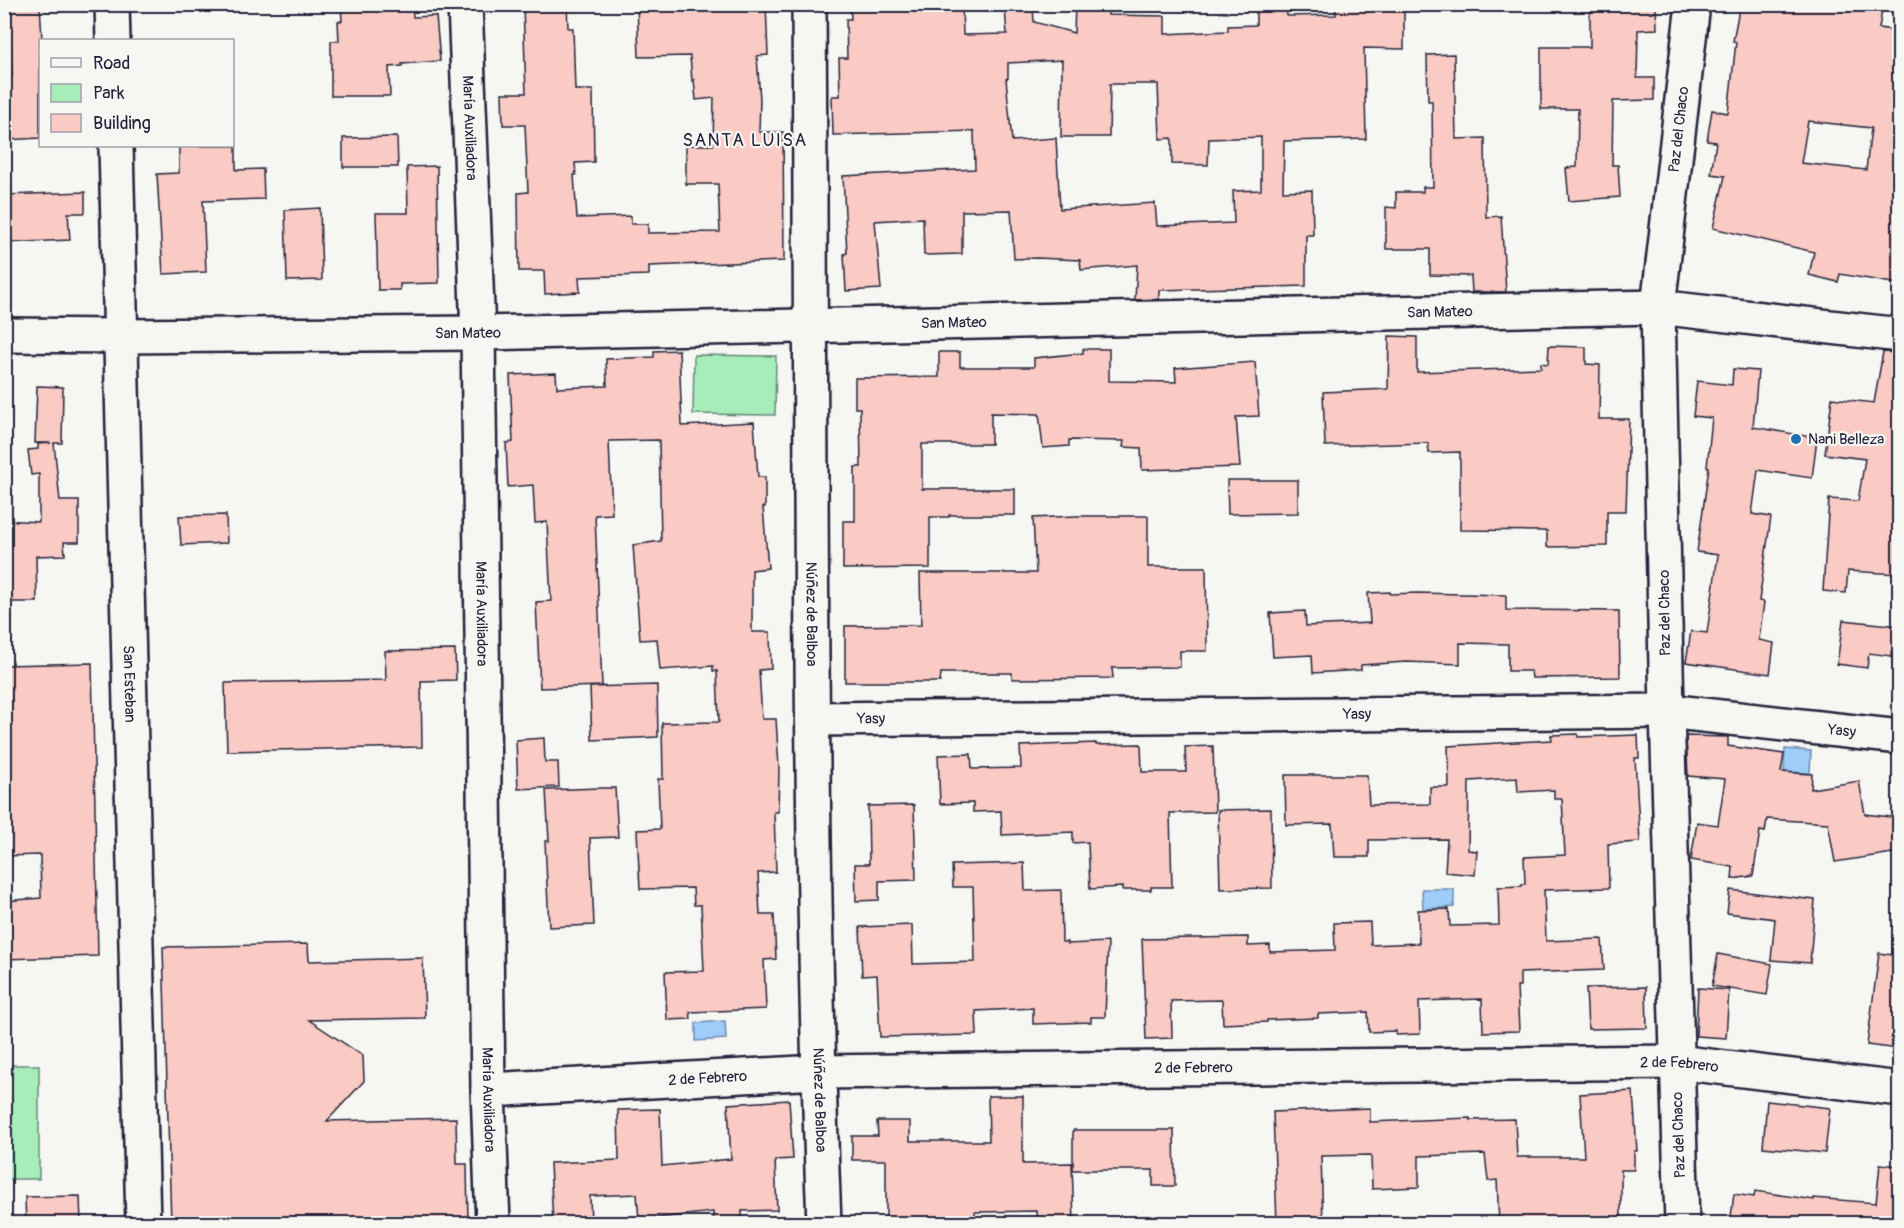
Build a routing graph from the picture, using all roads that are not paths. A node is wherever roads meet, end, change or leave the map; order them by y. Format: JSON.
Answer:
{"nodes":[{"id":1,"x":112,"y":4,"type":"edge"},
{"id":2,"x":465,"y":4,"type":"edge"},
{"id":3,"x":809,"y":4,"type":"edge"},
{"id":4,"x":1693,"y":4,"type":"edge"},
{"id":5,"x":113,"y":39,"type":"edge"},
{"id":6,"x":116,"y":147,"type":"edge"},
{"id":7,"x":1658,"y":307,"type":"junction"},
{"id":8,"x":811,"y":325,"type":"junction"},
{"id":9,"x":478,"y":333,"type":"junction"},
{"id":10,"x":4,"y":335,"type":"edge"},
{"id":11,"x":1899,"y":335,"type":"edge"},
{"id":12,"x":122,"y":336,"type":"junction"},
{"id":13,"x":1667,"y":711,"type":"junction"},
{"id":14,"x":814,"y":719,"type":"junction"},
{"id":15,"x":1899,"y":737,"type":"edge"},
{"id":16,"x":1677,"y":1062,"type":"junction"},
{"id":17,"x":818,"y":1072,"type":"junction"},
{"id":18,"x":1899,"y":1089,"type":"edge"},
{"id":19,"x":488,"y":1090,"type":"junction"},
{"id":20,"x":143,"y":1224,"type":"edge"},
{"id":21,"x":493,"y":1224,"type":"edge"},
{"id":22,"x":824,"y":1224,"type":"edge"},
{"id":23,"x":1682,"y":1224,"type":"edge"}],
"edges":[{"from":1,"to":5,"type":"street"},
{"from":2,"to":9,"type":"street","name":"María Auxiliadora"},
{"from":3,"to":8,"type":"street","name":"Núñez de Balboa"},
{"from":4,"to":7,"type":"street","name":"Paz del Chaco"},
{"from":6,"to":12,"type":"street","name":"San Esteban"},
{"from":7,"to":8,"type":"street","name":"San Mateo"},
{"from":7,"to":11,"type":"street","name":"San Mateo"},
{"from":7,"to":13,"type":"street","name":"Paz del Chaco"},
{"from":8,"to":9,"type":"street","name":"San Mateo"},
{"from":8,"to":14,"type":"street","name":"Núñez de Balboa"},
{"from":9,"to":12,"type":"street","name":"San Mateo"},
{"from":9,"to":19,"type":"street","name":"María Auxiliadora"},
{"from":10,"to":12,"type":"street","name":"San Mateo"},
{"from":12,"to":20,"type":"street","name":"San Esteban"},
{"from":13,"to":14,"type":"street","name":"Yasy"},
{"from":13,"to":15,"type":"street","name":"Yasy"},
{"from":13,"to":16,"type":"street","name":"Paz del Chaco"},
{"from":14,"to":17,"type":"street","name":"Núñez de Balboa"},
{"from":16,"to":17,"type":"street","name":"2 de Febrero"},
{"from":16,"to":18,"type":"street","name":"2 de Febrero"},
{"from":16,"to":23,"type":"street","name":"Paz del Chaco"},
{"from":17,"to":19,"type":"street","name":"2 de Febrero"},
{"from":17,"to":22,"type":"street","name":"Núñez de Balboa"},
{"from":19,"to":21,"type":"street","name":"María Auxiliadora"}]}
